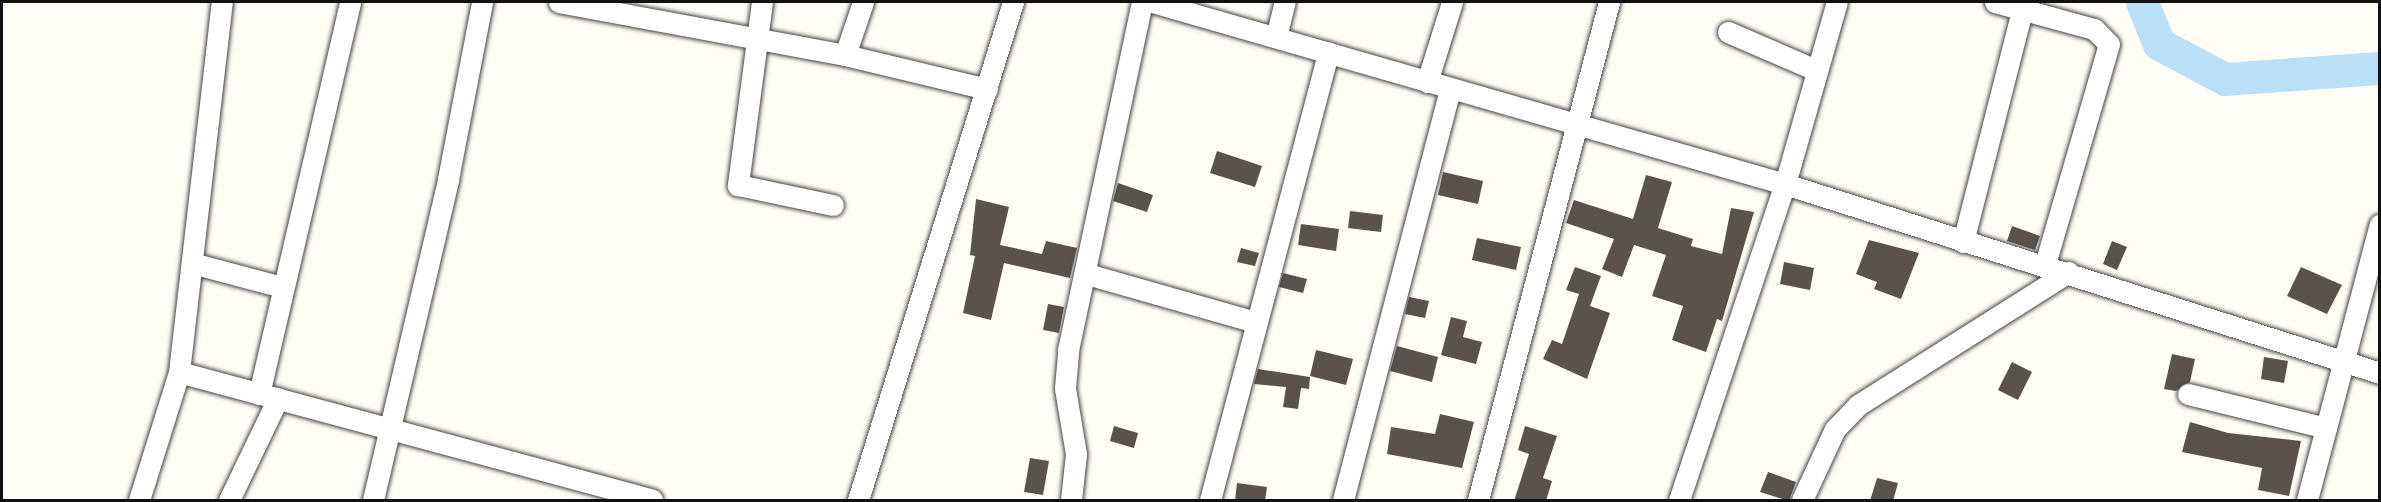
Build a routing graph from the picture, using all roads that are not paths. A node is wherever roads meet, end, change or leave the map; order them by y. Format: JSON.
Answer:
{"nodes":[{"id":1,"x":222,"y":2,"type":"edge"},
{"id":2,"x":350,"y":2,"type":"edge"},
{"id":3,"x":482,"y":2,"type":"edge"},
{"id":4,"x":559,"y":2,"type":"edge"},
{"id":5,"x":762,"y":2,"type":"edge"},
{"id":6,"x":863,"y":2,"type":"edge"},
{"id":7,"x":1013,"y":2,"type":"edge"},
{"id":8,"x":1154,"y":2,"type":"edge"},
{"id":9,"x":1285,"y":2,"type":"edge"},
{"id":10,"x":1452,"y":2,"type":"edge"},
{"id":11,"x":1609,"y":2,"type":"edge"},
{"id":12,"x":1837,"y":2,"type":"edge"},
{"id":13,"x":1995,"y":2,"type":"edge"},
{"id":14,"x":2023,"y":5,"type":"edge"},
{"id":15,"x":1728,"y":32,"type":"dead end"},
{"id":16,"x":1276,"y":37,"type":"junction"},
{"id":17,"x":755,"y":38,"type":"junction"},
{"id":18,"x":1328,"y":51,"type":"junction"},
{"id":19,"x":845,"y":55,"type":"junction"},
{"id":20,"x":1816,"y":70,"type":"junction"},
{"id":21,"x":1427,"y":82,"type":"junction"},
{"id":22,"x":987,"y":89,"type":"junction"},
{"id":23,"x":1450,"y":90,"type":"junction"},
{"id":24,"x":1579,"y":122,"type":"junction"},
{"id":25,"x":1785,"y":184,"type":"junction"},
{"id":26,"x":833,"y":205,"type":"dead end"},
{"id":27,"x":2379,"y":224,"type":"edge"},
{"id":28,"x":1963,"y":242,"type":"junction"},
{"id":29,"x":192,"y":263,"type":"junction"},
{"id":30,"x":2045,"y":264,"type":"junction"},
{"id":31,"x":2068,"y":272,"type":"junction"},
{"id":32,"x":1087,"y":274,"type":"junction"},
{"id":33,"x":282,"y":287,"type":"junction"},
{"id":34,"x":1256,"y":322,"type":"junction"},
{"id":35,"x":2342,"y":360,"type":"junction"},
{"id":36,"x":179,"y":372,"type":"junction"},
{"id":37,"x":2379,"y":374,"type":"edge"},
{"id":38,"x":2188,"y":394,"type":"dead end"},
{"id":39,"x":268,"y":396,"type":"junction"},
{"id":40,"x":2326,"y":428,"type":"junction"},
{"id":41,"x":389,"y":429,"type":"junction"},
{"id":42,"x":140,"y":501,"type":"edge"},
{"id":43,"x":228,"y":501,"type":"edge"},
{"id":44,"x":373,"y":501,"type":"edge"},
{"id":45,"x":652,"y":501,"type":"edge"},
{"id":46,"x":858,"y":501,"type":"edge"},
{"id":47,"x":1071,"y":501,"type":"edge"},
{"id":48,"x":1210,"y":501,"type":"edge"},
{"id":49,"x":1343,"y":501,"type":"edge"},
{"id":50,"x":1478,"y":501,"type":"edge"},
{"id":51,"x":1679,"y":501,"type":"edge"},
{"id":52,"x":1802,"y":501,"type":"edge"},
{"id":53,"x":2307,"y":501,"type":"edge"}],
"edges":[{"from":1,"to":29,"type":"street"},
{"from":2,"to":33,"type":"street"},
{"from":3,"to":41,"type":"street"},
{"from":4,"to":17,"type":"street"},
{"from":5,"to":17,"type":"street"},
{"from":6,"to":19,"type":"street"},
{"from":7,"to":22,"type":"street"},
{"from":8,"to":16,"type":"street"},
{"from":8,"to":32,"type":"street"},
{"from":9,"to":16,"type":"street"},
{"from":10,"to":21,"type":"street"},
{"from":11,"to":24,"type":"street"},
{"from":12,"to":20,"type":"street"},
{"from":13,"to":14,"type":"street"},
{"from":14,"to":28,"type":"street"},
{"from":14,"to":30,"type":"street"},
{"from":15,"to":20,"type":"street"},
{"from":16,"to":18,"type":"street"},
{"from":17,"to":19,"type":"street"},
{"from":17,"to":26,"type":"street"},
{"from":18,"to":21,"type":"street"},
{"from":18,"to":34,"type":"street"},
{"from":19,"to":22,"type":"street"},
{"from":20,"to":25,"type":"street"},
{"from":21,"to":23,"type":"street"},
{"from":22,"to":46,"type":"street"},
{"from":23,"to":24,"type":"street"},
{"from":23,"to":49,"type":"street"},
{"from":24,"to":25,"type":"street"},
{"from":24,"to":50,"type":"street"},
{"from":25,"to":28,"type":"street"},
{"from":25,"to":51,"type":"street"},
{"from":27,"to":35,"type":"street"},
{"from":28,"to":30,"type":"street"},
{"from":29,"to":33,"type":"street"},
{"from":29,"to":36,"type":"street"},
{"from":30,"to":31,"type":"street"},
{"from":31,"to":35,"type":"street"},
{"from":31,"to":52,"type":"street"},
{"from":32,"to":34,"type":"street"},
{"from":32,"to":47,"type":"street"},
{"from":33,"to":39,"type":"street"},
{"from":34,"to":48,"type":"street"},
{"from":35,"to":37,"type":"street"},
{"from":35,"to":40,"type":"street"},
{"from":36,"to":39,"type":"street"},
{"from":36,"to":42,"type":"street"},
{"from":38,"to":40,"type":"street"},
{"from":39,"to":41,"type":"street"},
{"from":39,"to":43,"type":"street"},
{"from":40,"to":53,"type":"street"},
{"from":41,"to":44,"type":"street"},
{"from":41,"to":45,"type":"street"}]}
